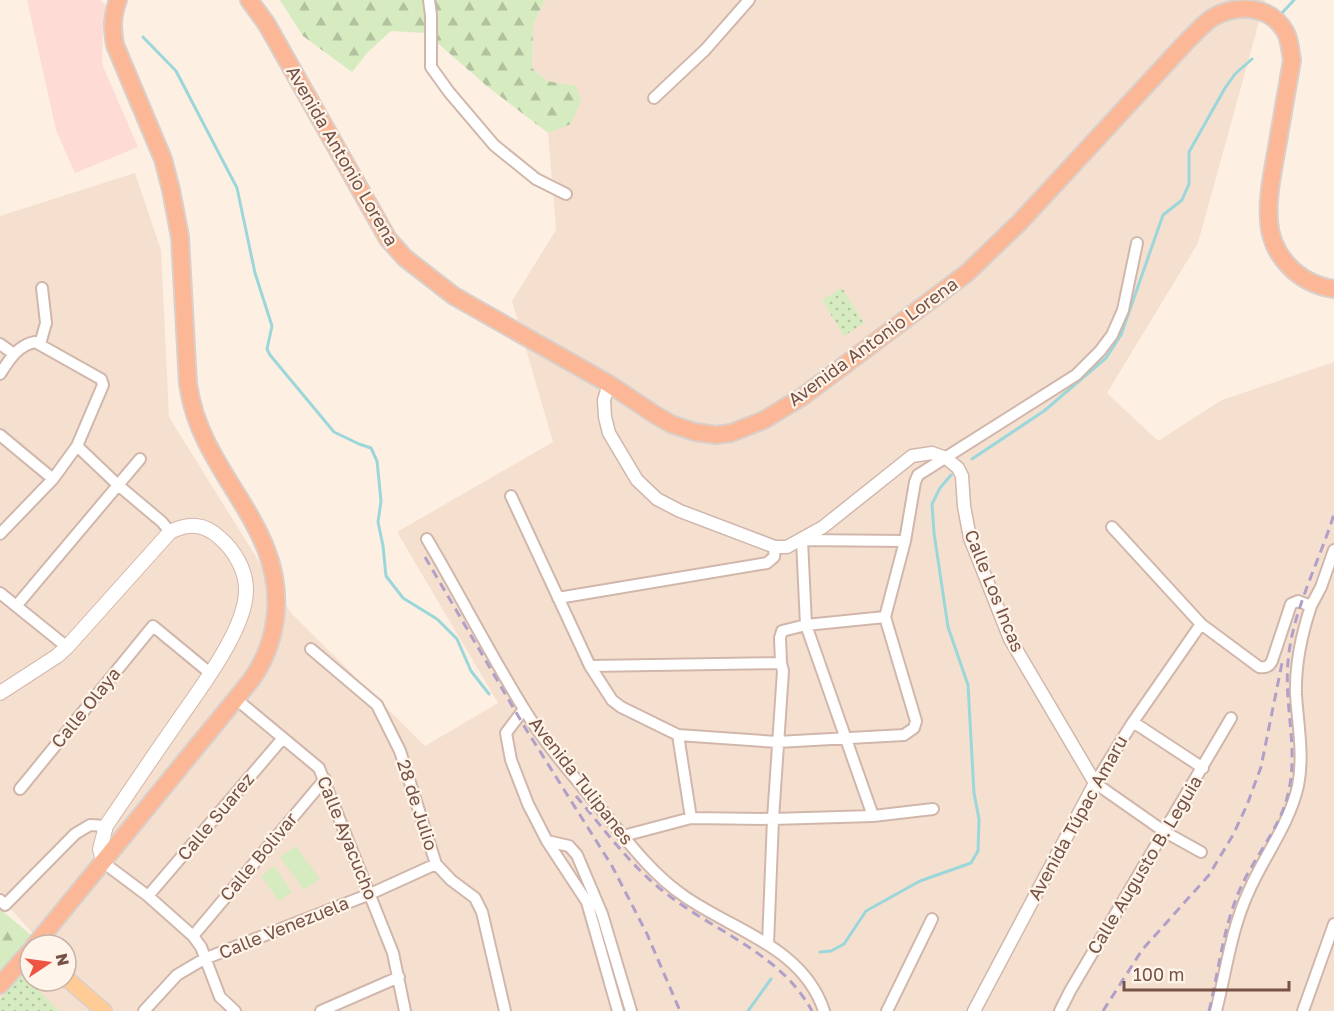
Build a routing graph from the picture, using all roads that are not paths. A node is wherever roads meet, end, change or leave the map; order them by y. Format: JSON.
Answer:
{"nodes":[{"id":1,"x":118,"y":0,"type":"edge"},
{"id":2,"x":249,"y":0,"type":"edge"},
{"id":3,"x":429,"y":0,"type":"edge"},
{"id":4,"x":749,"y":0,"type":"edge"},
{"id":5,"x":1256,"y":4,"type":"edge"},
{"id":6,"x":654,"y":98,"type":"dead end"},
{"id":7,"x":566,"y":194,"type":"dead end"},
{"id":8,"x":1137,"y":243,"type":"dead end"},
{"id":9,"x":42,"y":288,"type":"dead end"},
{"id":10,"x":1334,"y":289,"type":"edge"},
{"id":11,"x":0,"y":344,"type":"edge"},
{"id":12,"x":39,"y":344,"type":"junction"},
{"id":13,"x":14,"y":354,"type":"junction"},
{"id":14,"x":0,"y":374,"type":"edge"},
{"id":15,"x":609,"y":384,"type":"junction"},
{"id":16,"x":0,"y":435,"type":"edge"},
{"id":17,"x":77,"y":446,"type":"junction"},
{"id":18,"x":946,"y":458,"type":"junction"},
{"id":19,"x":140,"y":459,"type":"dead end"},
{"id":20,"x":53,"y":479,"type":"junction"},
{"id":21,"x":118,"y":485,"type":"junction"},
{"id":22,"x":511,"y":496,"type":"dead end"},
{"id":23,"x":1112,"y":527,"type":"dead end"},
{"id":24,"x":170,"y":532,"type":"junction"},
{"id":25,"x":0,"y":534,"type":"edge"},
{"id":26,"x":427,"y":539,"type":"dead end"},
{"id":27,"x":802,"y":540,"type":"junction"},
{"id":28,"x":905,"y":541,"type":"junction"},
{"id":29,"x":776,"y":547,"type":"junction"},
{"id":30,"x":1334,"y":550,"type":"edge"},
{"id":31,"x":0,"y":594,"type":"edge"},
{"id":32,"x":558,"y":598,"type":"junction"},
{"id":33,"x":17,"y":605,"type":"junction"},
{"id":34,"x":1311,"y":606,"type":"junction"},
{"id":35,"x":885,"y":617,"type":"junction"},
{"id":36,"x":806,"y":625,"type":"junction"},
{"id":37,"x":1198,"y":629,"type":"junction"},
{"id":38,"x":67,"y":647,"type":"junction"},
{"id":39,"x":311,"y":649,"type":"dead end"},
{"id":40,"x":781,"y":663,"type":"junction"},
{"id":41,"x":590,"y":666,"type":"junction"},
{"id":42,"x":210,"y":673,"type":"junction"},
{"id":43,"x":0,"y":693,"type":"edge"},
{"id":44,"x":236,"y":699,"type":"junction"},
{"id":45,"x":524,"y":709,"type":"junction"},
{"id":46,"x":1231,"y":718,"type":"dead end"},
{"id":47,"x":1133,"y":722,"type":"junction"},
{"id":48,"x":678,"y":735,"type":"junction"},
{"id":49,"x":283,"y":738,"type":"junction"},
{"id":50,"x":845,"y":740,"type":"junction"},
{"id":51,"x":777,"y":742,"type":"junction"},
{"id":52,"x":1203,"y":768,"type":"junction"},
{"id":53,"x":325,"y":779,"type":"junction"},
{"id":54,"x":1095,"y":783,"type":"junction"},
{"id":55,"x":20,"y":789,"type":"dead end"},
{"id":56,"x":933,"y":809,"type":"dead end"},
{"id":57,"x":873,"y":816,"type":"junction"},
{"id":58,"x":692,"y":818,"type":"junction"},
{"id":59,"x":773,"y":819,"type":"junction"},
{"id":60,"x":106,"y":826,"type":"junction"},
{"id":61,"x":1165,"y":832,"type":"junction"},
{"id":62,"x":623,"y":836,"type":"junction"},
{"id":63,"x":548,"y":841,"type":"junction"},
{"id":64,"x":1201,"y":852,"type":"dead end"},
{"id":65,"x":104,"y":863,"type":"junction"},
{"id":66,"x":436,"y":864,"type":"junction"},
{"id":67,"x":370,"y":894,"type":"junction"},
{"id":68,"x":148,"y":897,"type":"junction"},
{"id":69,"x":2,"y":902,"type":"edge"},
{"id":70,"x":932,"y":919,"type":"dead end"},
{"id":71,"x":1334,"y":924,"type":"edge"},
{"id":72,"x":44,"y":933,"type":"edge"},
{"id":73,"x":193,"y":936,"type":"junction"},
{"id":74,"x":768,"y":944,"type":"junction"},
{"id":75,"x":204,"y":959,"type":"junction"},
{"id":76,"x":18,"y":965,"type":"edge"},
{"id":77,"x":399,"y":977,"type":"junction"},
{"id":78,"x":0,"y":985,"type":"edge"},
{"id":79,"x":78,"y":988,"type":"edge"},
{"id":80,"x":104,"y":1011,"type":"edge"},
{"id":81,"x":144,"y":1011,"type":"edge"},
{"id":82,"x":235,"y":1011,"type":"edge"},
{"id":83,"x":321,"y":1011,"type":"edge"},
{"id":84,"x":405,"y":1011,"type":"edge"},
{"id":85,"x":506,"y":1011,"type":"edge"},
{"id":86,"x":618,"y":1011,"type":"edge"},
{"id":87,"x":631,"y":1011,"type":"edge"},
{"id":88,"x":824,"y":1011,"type":"edge"},
{"id":89,"x":887,"y":1011,"type":"edge"},
{"id":90,"x":974,"y":1011,"type":"edge"},
{"id":91,"x":1060,"y":1011,"type":"edge"},
{"id":92,"x":1216,"y":1011,"type":"edge"},
{"id":93,"x":1303,"y":1011,"type":"edge"}],
"edges":[{"from":1,"to":44,"type":"highway"},
{"from":2,"to":15,"type":"highway","name":"Avenida Antonio Lorena"},
{"from":3,"to":7,"type":"street"},
{"from":4,"to":6,"type":"street"},
{"from":5,"to":10,"type":"highway","name":"Avenida Antonio Lorena"},
{"from":5,"to":15,"type":"highway","name":"Avenida Antonio Lorena"},
{"from":8,"to":18,"type":"street"},
{"from":9,"to":12,"type":"street"},
{"from":11,"to":13,"type":"street"},
{"from":12,"to":13,"type":"street"},
{"from":12,"to":17,"type":"street"},
{"from":13,"to":14,"type":"street"},
{"from":15,"to":29,"type":"street"},
{"from":16,"to":20,"type":"street"},
{"from":17,"to":20,"type":"street"},
{"from":17,"to":21,"type":"street"},
{"from":18,"to":27,"type":"street"},
{"from":18,"to":28,"type":"street"},
{"from":18,"to":54,"type":"street","name":"Calle Los Incas"},
{"from":19,"to":21,"type":"street"},
{"from":20,"to":25,"type":"street"},
{"from":21,"to":24,"type":"street"},
{"from":21,"to":33,"type":"street"},
{"from":22,"to":32,"type":"street"},
{"from":23,"to":37,"type":"street"},
{"from":24,"to":38,"type":"main road"},
{"from":24,"to":42,"type":"main road"},
{"from":26,"to":45,"type":"street","name":"Avenida Tulipanes"},
{"from":27,"to":28,"type":"street"},
{"from":27,"to":29,"type":"street"},
{"from":27,"to":36,"type":"street"},
{"from":28,"to":35,"type":"street"},
{"from":29,"to":32,"type":"street"},
{"from":30,"to":34,"type":"street"},
{"from":31,"to":33,"type":"street"},
{"from":32,"to":41,"type":"street"},
{"from":33,"to":38,"type":"street"},
{"from":34,"to":37,"type":"street"},
{"from":34,"to":92,"type":"street"},
{"from":35,"to":36,"type":"street"},
{"from":35,"to":50,"type":"street"},
{"from":36,"to":40,"type":"street"},
{"from":36,"to":50,"type":"street"},
{"from":37,"to":47,"type":"street","name":"Avenida Túpac Amaru"},
{"from":38,"to":43,"type":"main road"},
{"from":39,"to":66,"type":"street","name":"28 de Julio"},
{"from":40,"to":41,"type":"street"},
{"from":40,"to":51,"type":"street"},
{"from":41,"to":48,"type":"street"},
{"from":42,"to":55,"type":"street","name":"Calle Olaya"},
{"from":42,"to":60,"type":"main road"},
{"from":44,"to":49,"type":"street","name":"Calle Ayacucho"},
{"from":44,"to":65,"type":"highway"},
{"from":45,"to":62,"type":"street","name":"Avenida Tulipanes"},
{"from":45,"to":63,"type":"street"},
{"from":46,"to":52,"type":"street","name":"Calle Augusto B. Leguia"},
{"from":47,"to":52,"type":"street"},
{"from":47,"to":54,"type":"street","name":"Avenida Túpac Amaru"},
{"from":48,"to":51,"type":"street"},
{"from":48,"to":58,"type":"street"},
{"from":49,"to":53,"type":"street","name":"Calle Ayacucho"},
{"from":49,"to":68,"type":"street","name":"Calle Suarez"},
{"from":50,"to":51,"type":"street"},
{"from":50,"to":57,"type":"street"},
{"from":51,"to":59,"type":"street"},
{"from":52,"to":61,"type":"street","name":"Calle Augusto B. Leguia"},
{"from":53,"to":67,"type":"street","name":"Calle Ayacucho"},
{"from":53,"to":73,"type":"street","name":"Calle Bolivar"},
{"from":54,"to":61,"type":"street"},
{"from":54,"to":90,"type":"street","name":"Avenida Túpac Amaru"},
{"from":56,"to":57,"type":"street"},
{"from":57,"to":59,"type":"street"},
{"from":58,"to":59,"type":"street"},
{"from":58,"to":62,"type":"street"},
{"from":59,"to":74,"type":"street"},
{"from":60,"to":65,"type":"main road"},
{"from":60,"to":69,"type":"street"},
{"from":61,"to":64,"type":"street"},
{"from":61,"to":91,"type":"street","name":"Calle Augusto B. Leguia"},
{"from":62,"to":74,"type":"street","name":"Avenida Tulipanes"},
{"from":63,"to":86,"type":"street"},
{"from":63,"to":87,"type":"street"},
{"from":65,"to":68,"type":"street"},
{"from":65,"to":72,"type":"highway"},
{"from":66,"to":67,"type":"street","name":"Calle Venezuela"},
{"from":66,"to":85,"type":"street","name":"28 de Julio"},
{"from":67,"to":75,"type":"street","name":"Calle Venezuela"},
{"from":67,"to":77,"type":"street","name":"Calle Ayacucho"},
{"from":68,"to":73,"type":"street"},
{"from":70,"to":89,"type":"street"},
{"from":71,"to":93,"type":"street"},
{"from":73,"to":75,"type":"street"},
{"from":74,"to":88,"type":"street","name":"Avenida Tulipanes"},
{"from":75,"to":81,"type":"street","name":"Calle Venezuela"},
{"from":75,"to":82,"type":"street"},
{"from":76,"to":78,"type":"highway"},
{"from":77,"to":83,"type":"street"},
{"from":77,"to":84,"type":"street","name":"Calle Ayacucho"},
{"from":79,"to":80,"type":"main road"}]}
